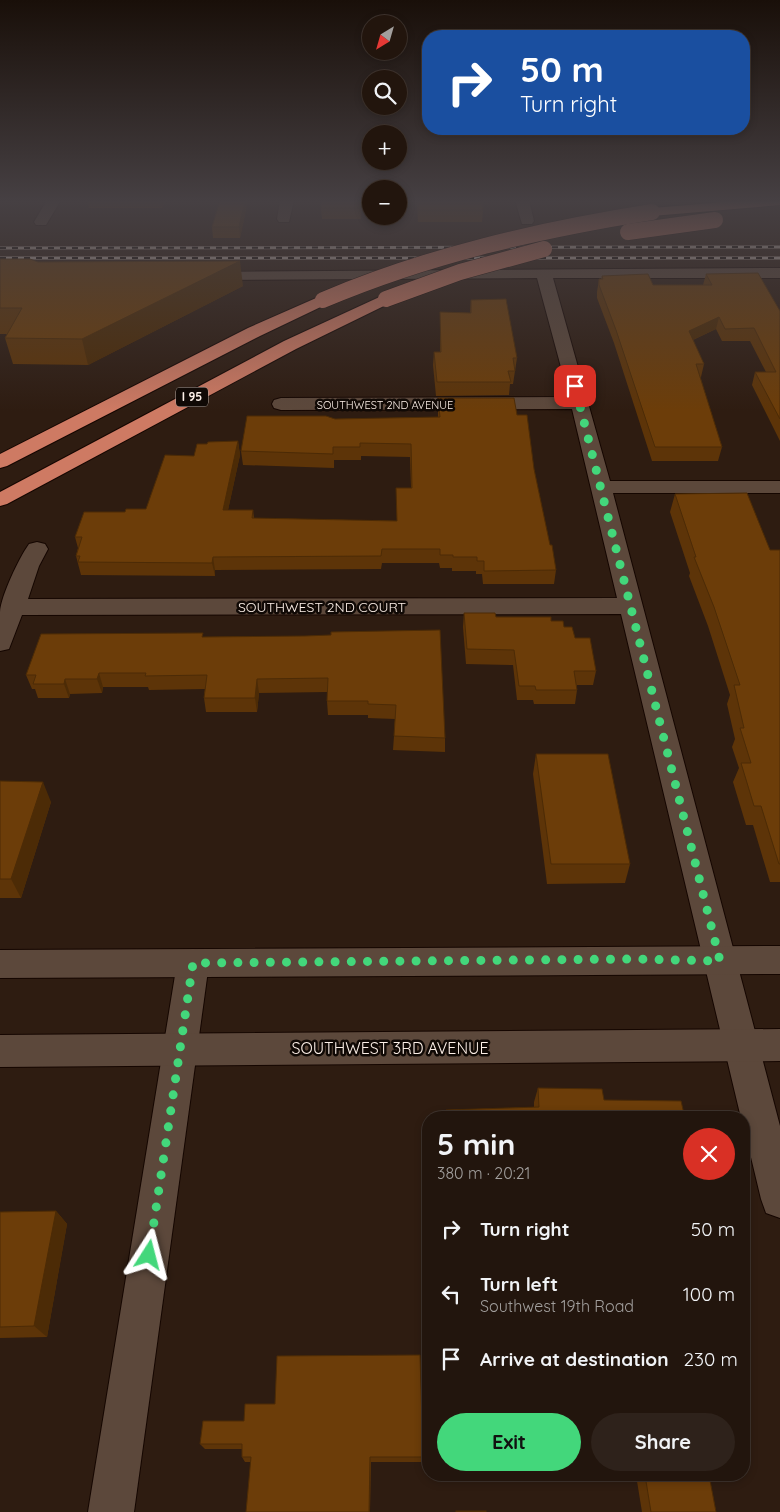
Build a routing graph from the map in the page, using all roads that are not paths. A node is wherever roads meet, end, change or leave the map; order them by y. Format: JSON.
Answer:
{"nodes":[{"id":1,"x":400,"y":271,"type":"edge"},
{"id":2,"x":466,"y":271,"type":"edge"},
{"id":3,"x":780,"y":273,"type":"edge"},
{"id":4,"x":544,"y":274,"type":"junction"},
{"id":5,"x":188,"y":275,"type":"edge"},
{"id":6,"x":580,"y":403,"type":"junction"},
{"id":7,"x":281,"y":404,"type":"dead end"},
{"id":8,"x":0,"y":462,"type":"edge"},
{"id":9,"x":780,"y":487,"type":"edge"},
{"id":10,"x":600,"y":488,"type":"junction"},
{"id":11,"x":0,"y":500,"type":"edge"},
{"id":12,"x":37,"y":549,"type":"dead end"},
{"id":13,"x":630,"y":606,"type":"junction"},
{"id":14,"x":14,"y":608,"type":"junction"},
{"id":15,"x":0,"y":643,"type":"edge"},
{"id":16,"x":780,"y":960,"type":"edge"},
{"id":17,"x":720,"y":961,"type":"junction"},
{"id":18,"x":193,"y":963,"type":"junction"},
{"id":19,"x":0,"y":964,"type":"edge"},
{"id":20,"x":741,"y":1045,"type":"junction"},
{"id":21,"x":780,"y":1045,"type":"edge"},
{"id":22,"x":181,"y":1049,"type":"junction"},
{"id":23,"x":0,"y":1051,"type":"edge"},
{"id":24,"x":780,"y":1200,"type":"edge"},
{"id":25,"x":111,"y":1512,"type":"edge"}],
"edges":[{"from":1,"to":8,"type":"highway","number":"I 95","bridge":true},
{"from":2,"to":11,"type":"highway","number":"I 95","bridge":true},
{"from":3,"to":4,"type":"street"},
{"from":4,"to":5,"type":"street"},
{"from":4,"to":6,"type":"street"},
{"from":6,"to":7,"type":"street","name":"SOUTHWEST 2ND AVENUE"},
{"from":6,"to":10,"type":"street"},
{"from":9,"to":10,"type":"street"},
{"from":10,"to":13,"type":"street"},
{"from":12,"to":14,"type":"street"},
{"from":13,"to":14,"type":"street","name":"SOUTHWEST 2ND COURT"},
{"from":13,"to":17,"type":"street"},
{"from":14,"to":15,"type":"street"},
{"from":16,"to":17,"type":"street"},
{"from":17,"to":18,"type":"street"},
{"from":17,"to":20,"type":"street"},
{"from":18,"to":19,"type":"street"},
{"from":18,"to":22,"type":"street"},
{"from":20,"to":21,"type":"street","name":"SOUTHWEST 3RD AVENUE"},
{"from":20,"to":22,"type":"street","name":"SOUTHWEST 3RD AVENUE"},
{"from":20,"to":24,"type":"street"},
{"from":22,"to":23,"type":"street","name":"SOUTHWEST 3RD AVENUE"},
{"from":22,"to":25,"type":"street"}]}
